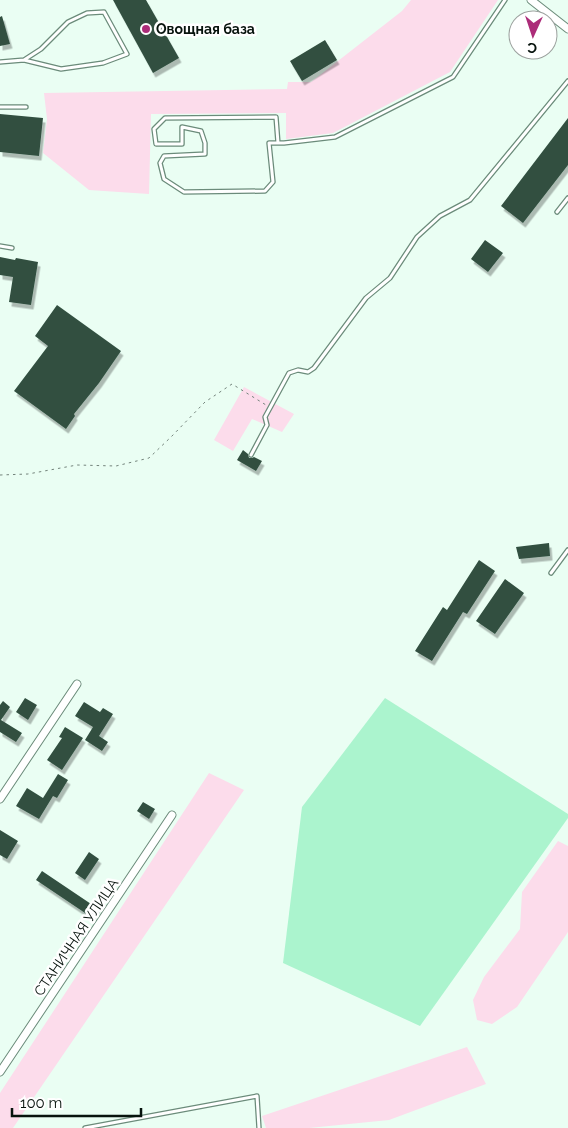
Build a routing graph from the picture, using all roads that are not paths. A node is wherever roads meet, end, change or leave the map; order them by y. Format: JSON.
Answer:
{"nodes":[{"id":1,"x":505,"y":0,"type":"edge"},
{"id":2,"x":531,"y":0,"type":"edge"},
{"id":3,"x":568,"y":28,"type":"edge"},
{"id":4,"x":24,"y":60,"type":"junction"},
{"id":5,"x":0,"y":62,"type":"edge"},
{"id":6,"x":568,"y":81,"type":"edge"},
{"id":7,"x":0,"y":107,"type":"edge"},
{"id":8,"x":26,"y":107,"type":"dead end"},
{"id":9,"x":278,"y":143,"type":"junction"},
{"id":10,"x":568,"y":198,"type":"edge"},
{"id":11,"x":557,"y":212,"type":"dead end"},
{"id":12,"x":0,"y":246,"type":"edge"},
{"id":13,"x":12,"y":248,"type":"dead end"},
{"id":14,"x":250,"y":455,"type":"dead end"},
{"id":15,"x":568,"y":550,"type":"edge"},
{"id":16,"x":550,"y":573,"type":"dead end"},
{"id":17,"x":77,"y":684,"type":"dead end"},
{"id":18,"x":0,"y":799,"type":"edge"},
{"id":19,"x":172,"y":815,"type":"dead end"},
{"id":20,"x":0,"y":1072,"type":"edge"},
{"id":21,"x":85,"y":1128,"type":"edge"},
{"id":22,"x":259,"y":1128,"type":"edge"}],
"edges":[{"from":1,"to":9,"type":"lane"},
{"from":2,"to":3,"type":"street"},
{"from":4,"to":4,"type":"lane"},
{"from":4,"to":5,"type":"lane"},
{"from":6,"to":14,"type":"lane"},
{"from":7,"to":8,"type":"lane"},
{"from":9,"to":9,"type":"lane"},
{"from":10,"to":11,"type":"lane"},
{"from":12,"to":13,"type":"lane"},
{"from":15,"to":16,"type":"lane"},
{"from":17,"to":18,"type":"street"},
{"from":19,"to":20,"type":"street","name":"СТАНИЧНАЯ УЛИЦА"},
{"from":21,"to":22,"type":"lane"}]}
